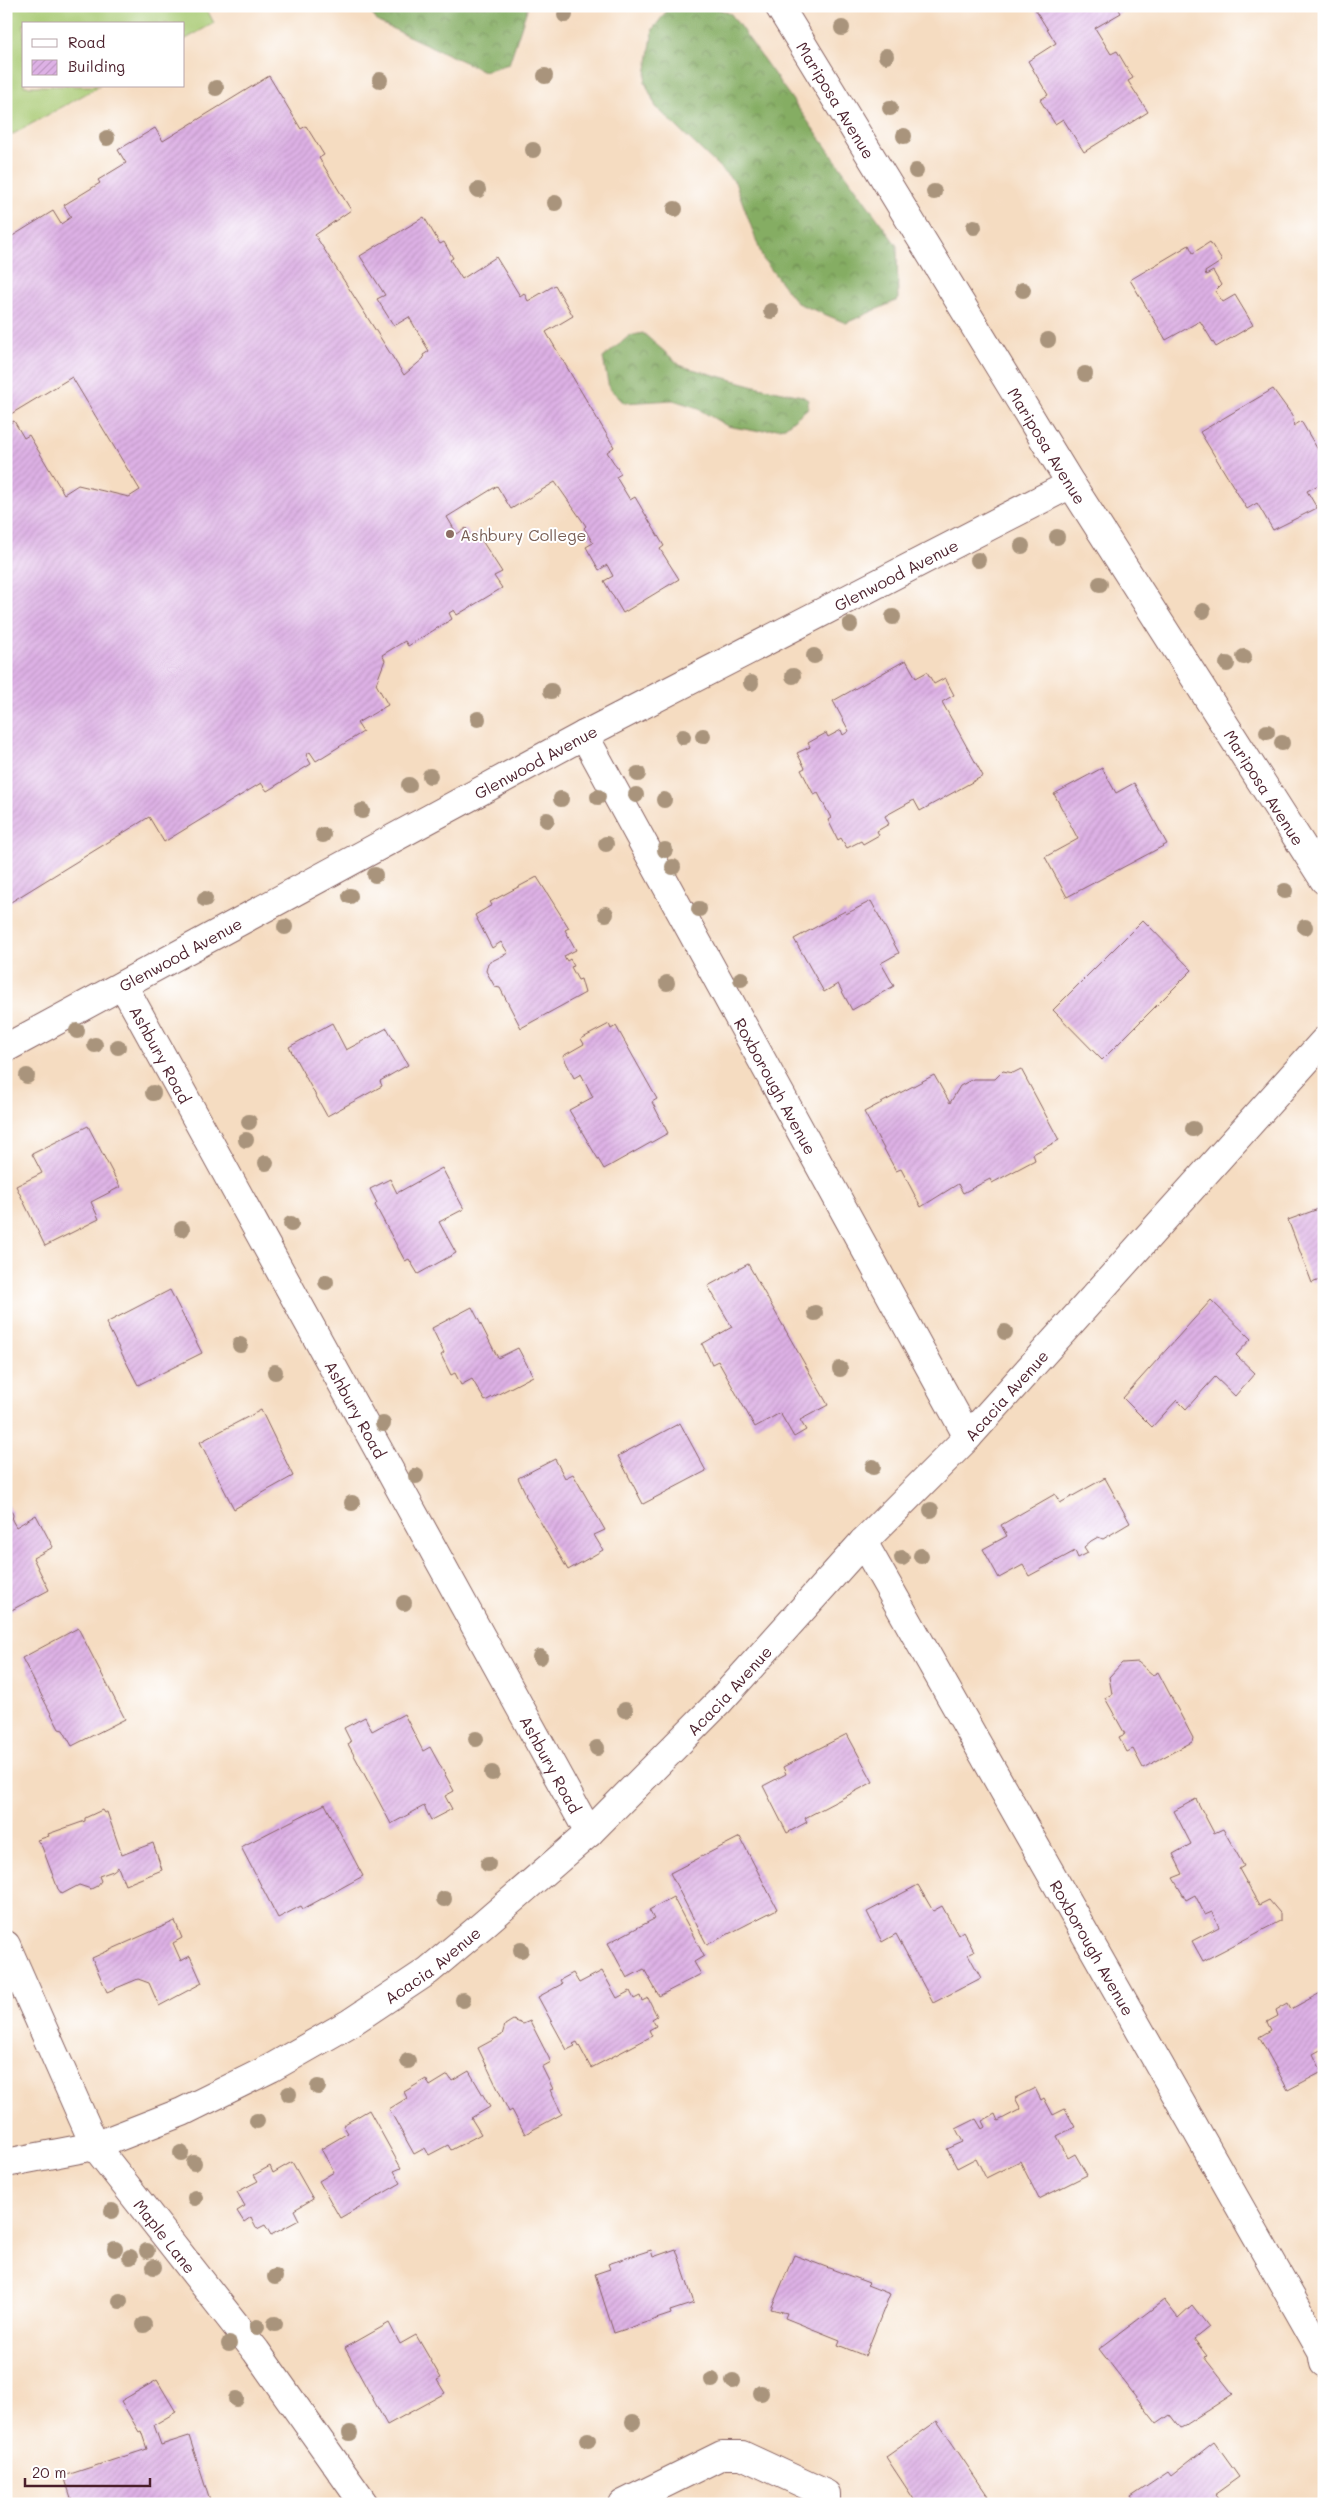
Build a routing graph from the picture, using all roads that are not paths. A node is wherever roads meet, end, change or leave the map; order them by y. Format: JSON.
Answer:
{"nodes":[{"id":1,"x":781,"y":7,"type":"edge"},
{"id":2,"x":1071,"y":484,"type":"junction"},
{"id":3,"x":584,"y":735,"type":"junction"},
{"id":4,"x":1324,"y":880,"type":"edge"},
{"id":5,"x":123,"y":985,"type":"junction"},
{"id":6,"x":1324,"y":1041,"type":"edge"},
{"id":7,"x":6,"y":1048,"type":"edge"},
{"id":8,"x":968,"y":1437,"type":"junction"},
{"id":9,"x":863,"y":1542,"type":"junction"},
{"id":10,"x":589,"y":1832,"type":"junction"},
{"id":11,"x":6,"y":1945,"type":"edge"},
{"id":12,"x":95,"y":2146,"type":"junction"},
{"id":13,"x":6,"y":2163,"type":"edge"},
{"id":14,"x":1323,"y":2356,"type":"edge"},
{"id":15,"x":364,"y":2504,"type":"edge"},
{"id":16,"x":623,"y":2504,"type":"edge"},
{"id":17,"x":826,"y":2504,"type":"edge"}],
"edges":[{"from":1,"to":2,"type":"street","name":"Mariposa Avenue"},
{"from":2,"to":3,"type":"street","name":"Glenwood Avenue"},
{"from":2,"to":4,"type":"street","name":"Mariposa Avenue"},
{"from":3,"to":5,"type":"street","name":"Glenwood Avenue"},
{"from":3,"to":8,"type":"street","name":"Roxborough Avenue"},
{"from":5,"to":7,"type":"street","name":"Glenwood Avenue"},
{"from":5,"to":10,"type":"street","name":"Ashbury Road"},
{"from":6,"to":8,"type":"street","name":"Acacia Avenue"},
{"from":8,"to":9,"type":"street","name":"Acacia Avenue"},
{"from":9,"to":10,"type":"street","name":"Acacia Avenue"},
{"from":9,"to":14,"type":"street","name":"Roxborough Avenue"},
{"from":10,"to":12,"type":"street","name":"Acacia Avenue"},
{"from":11,"to":12,"type":"street","name":"Maple Lane"},
{"from":12,"to":13,"type":"street","name":"Acacia Avenue"},
{"from":12,"to":15,"type":"street","name":"Maple Lane"},
{"from":16,"to":17,"type":"street"}]}
